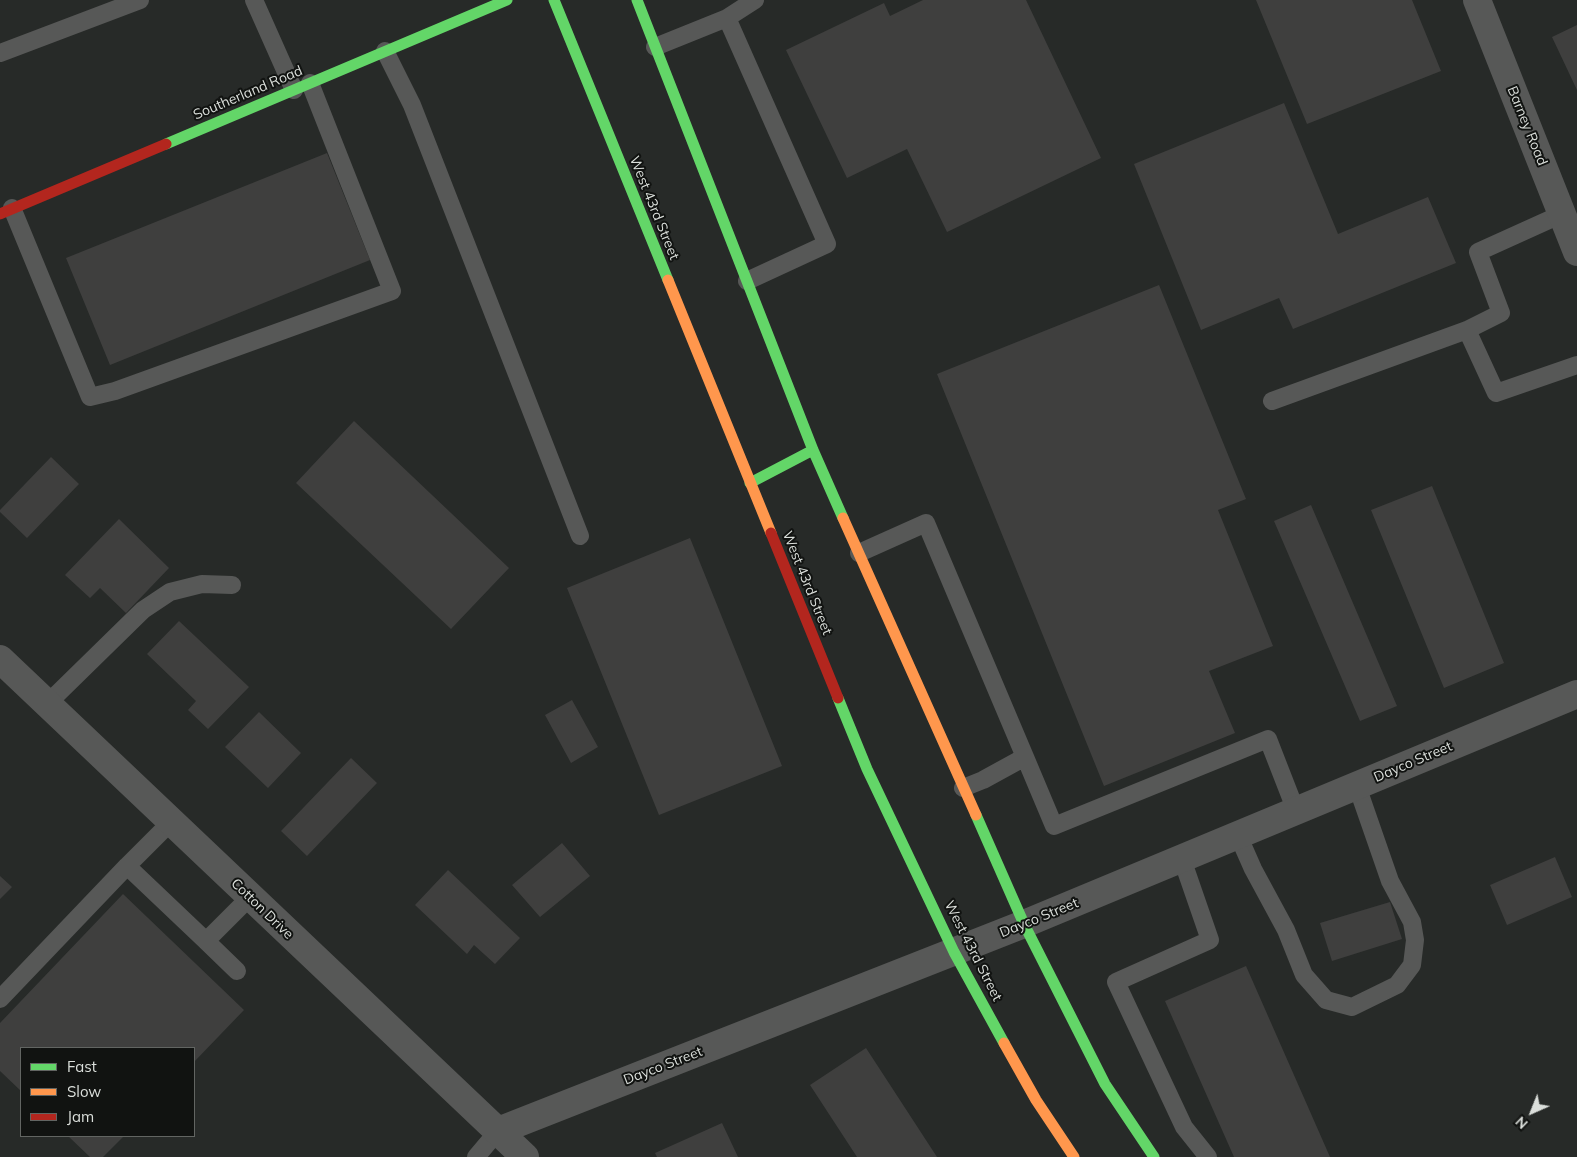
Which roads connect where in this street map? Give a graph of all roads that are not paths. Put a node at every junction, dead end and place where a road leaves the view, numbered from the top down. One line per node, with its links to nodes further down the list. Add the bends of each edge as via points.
1 (140, 0): 11 (lane)
2 (254, 0): 12 (lane)
3 (507, 0): 10 (main road, Southerland Road)
4 (554, 0): 21 (main road, West 43rd Street)
5 (637, 0): 9 (main road)
6 (755, 0): 8 (lane)
7 (1477, 0): 14 (street, Barney Road)
8 (727, 18): 9 (lane); 16 (lane, via 827,244)
9 (655, 47): 16 (main road)
10 (385, 51): 12 (main road, Southerland Road); 22 (lane, via 412,104)
11 (0, 53)
12 (302, 86): 13 (main road, Southerland Road); 13 (lane, via 392,291 115,391 90,397)
13 (6, 211)
14 (1562, 214): 15 (street, Barney Road); 17 (lane, via 1478,252 1501,313)
15 (1577, 252)
16 (747, 281): 20 (main road)
17 (1467, 330): 18 (lane, via 1496,393); 19 (lane)
18 (1577, 365)
19 (1272, 400)
20 (813, 450): 21 (main road); 23 (main road)
21 (750, 484): 39 (main road, West 43rd Street, via 868,769)
22 (580, 536)
23 (859, 553): 28 (lane, via 926,523); 30 (main road)
24 (232, 585): 27 (lane, via 202,584 170,592 143,610)
25 (0, 659): 27 (street, Cotton Drive)
26 (1577, 694): 29 (street, Dayco Street)
27 (47, 704): 32 (street, Cotton Drive)
28 (1025, 757): 30 (lane); 31 (lane, via 1054,826 1268,739)
29 (1357, 786): 31 (street, Dayco Street); 33 (lane, via 1390,881 1412,922 1415,940 1412,965 1397,985 1352,1007 1326,1000 1304,975 1286,930)
30 (964, 788): 37 (main road)
31 (1296, 811): 33 (street, Dayco Street)
32 (170, 822): 35 (lane); 36 (street, Cotton Drive)
33 (1238, 835): 34 (street, Dayco Street)
34 (1182, 858): 37 (street, Dayco Street); 47 (lane, via 1210,940 1116,982 1184,1127)
35 (127, 866): 38 (lane); 41 (lane)
36 (250, 897): 38 (lane); 42 (street, Cotton Drive)
37 (1024, 924): 39 (street, Dayco Street); 46 (main road, via 1105,1084)
38 (206, 941): 40 (lane)
39 (954, 952): 42 (street, Dayco Street); 45 (main road, West 43rd Street, via 1036,1100)
40 (237, 971)
41 (0, 998)
42 (498, 1131): 43 (lane); 44 (street, Cotton Drive)
43 (476, 1157)
44 (525, 1157)
45 (1074, 1157)
46 (1154, 1157)
47 (1208, 1157)

